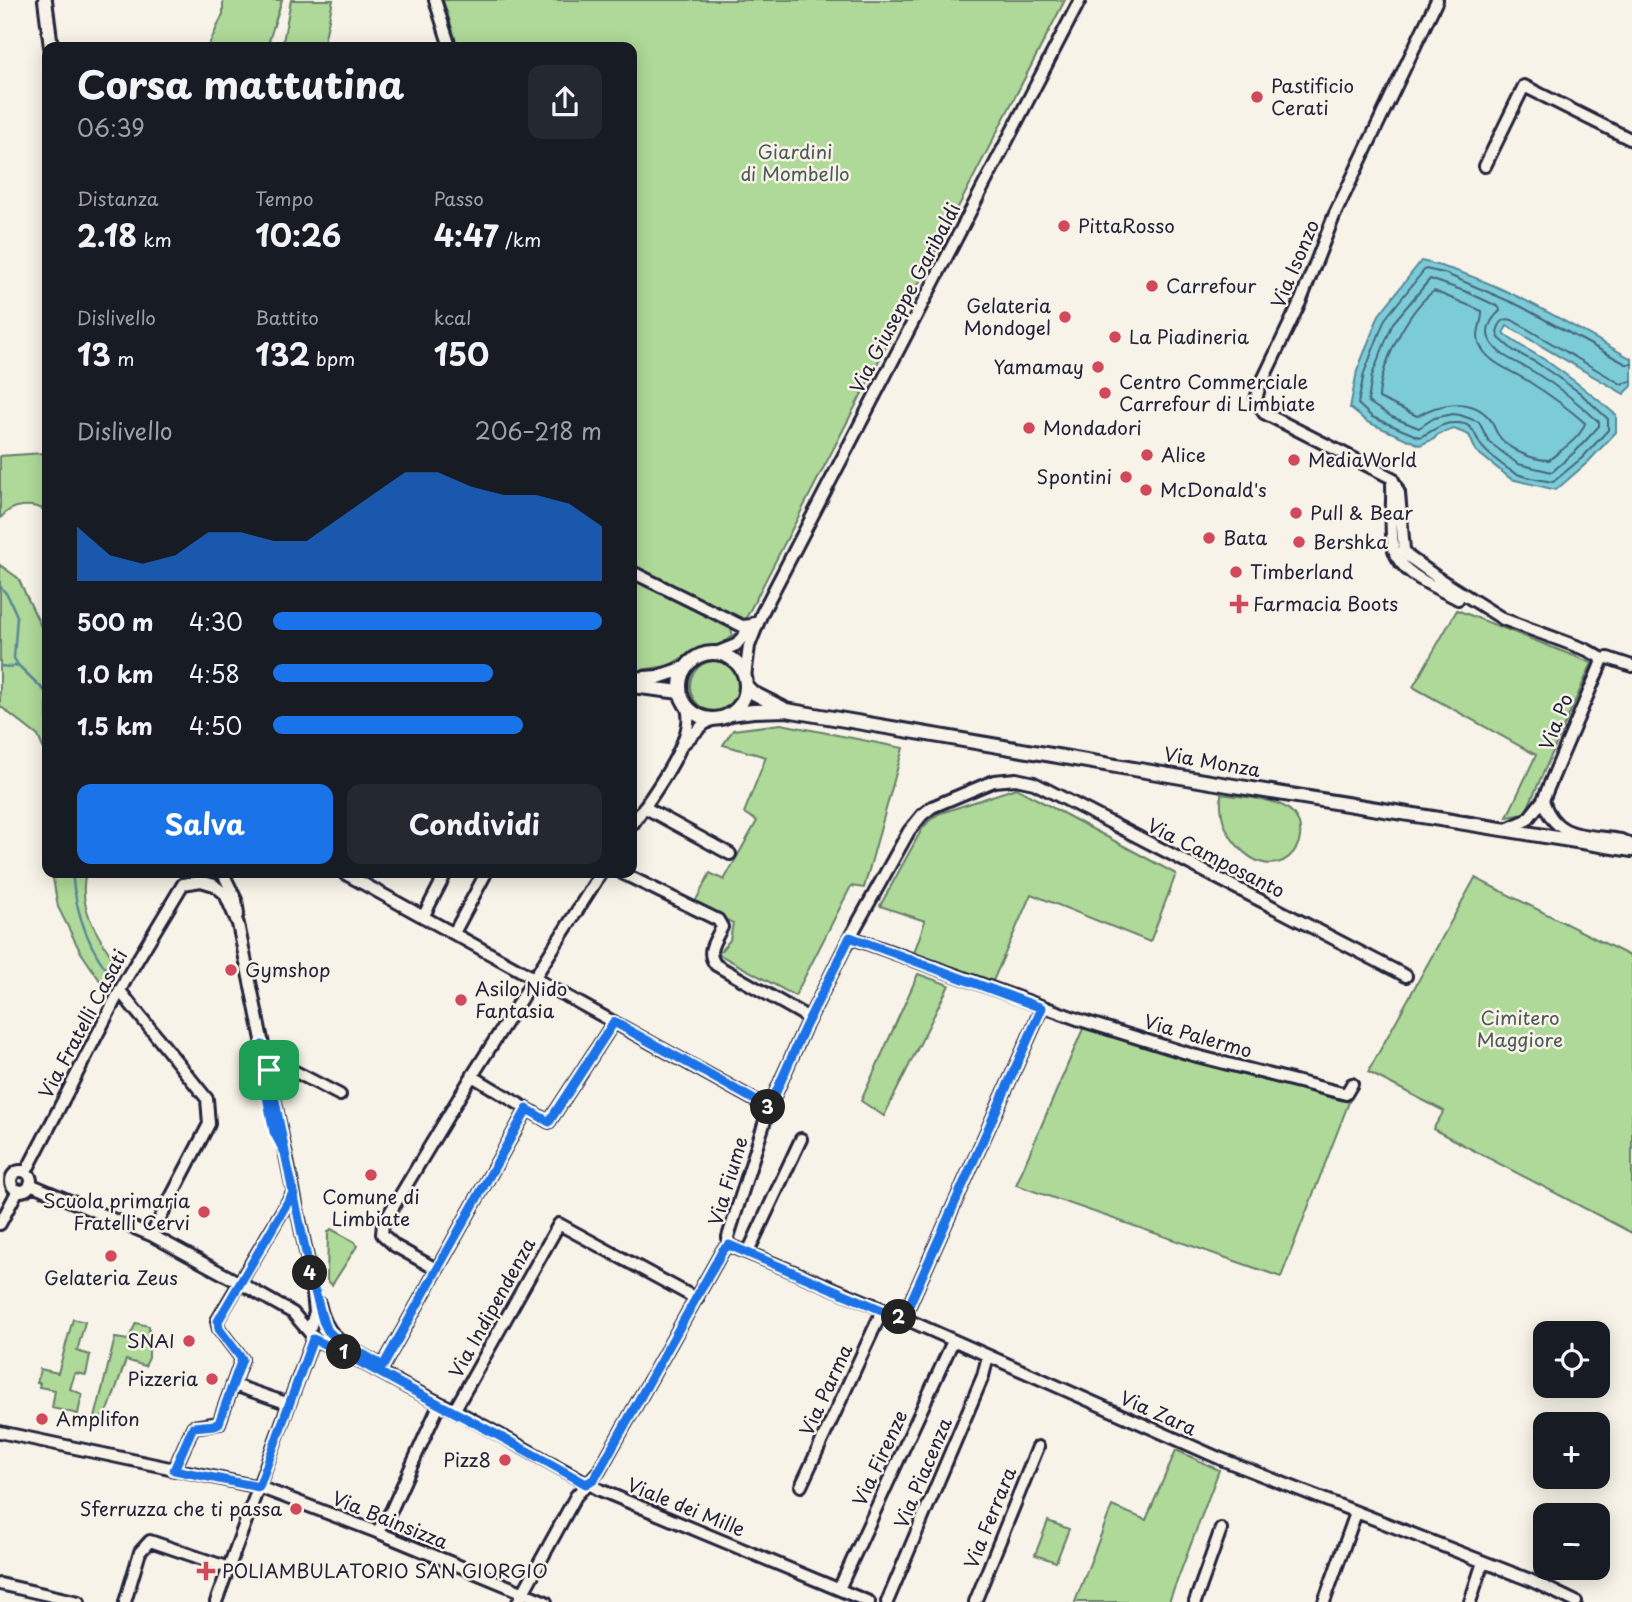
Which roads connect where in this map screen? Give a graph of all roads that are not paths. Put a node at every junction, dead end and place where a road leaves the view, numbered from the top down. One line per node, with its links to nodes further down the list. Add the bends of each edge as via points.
1 (45, 0): 5 (main road)
2 (435, 0): 6 (street)
3 (1080, 0): 10 (street, Via Giuseppe Garibaldi)
4 (1437, 0): 13 (street, Via Isonzo, via 1256,394 1259,407 1392,478 1399,493 1406,554 1503,619)
5 (50, 42)
6 (448, 42)
7 (1632, 140): 8 (street, via 1524,86)
8 (1485, 166)
9 (637, 574): 11 (street, via 742,626)
10 (762, 613): 11 (street, Via Giuseppe Garibaldi); 17 (street, Via Giuseppe Garibaldi, via 750,646)
11 (752, 625): 12 (street, Via Giuseppe Garibaldi, via 736,645)
12 (716, 653): 15 (main road, via 699,656); 17 (main road, via 734,661)
13 (1603, 659): 14 (street, Via Isonzo); 26 (street, Via Po)
14 (1632, 666)
15 (685, 667): 16 (main road); 19 (main road)
16 (637, 679)
17 (745, 681): 21 (main road, Via Monza, via 753,692); 22 (main road, via 741,704)
18 (637, 687): 19 (main road)
19 (680, 692): 20 (main road)
20 (686, 706): 23 (main road, via 698,716); 24 (street, via 689,722)
21 (786, 710): 22 (main road, Via Monza); 29 (main road, Via Monza)
22 (730, 715): 23 (main road)
23 (713, 719): 24 (street)
24 (682, 745): 27 (street)
25 (1009, 779): 45 (street, Via Fiume, via 954,797 922,815); 46 (street, Via Camposanto, via 1034,783)
26 (1543, 800): 29 (street, Via Po, via 1527,820); 30 (street, via 1550,818 1563,830 1621,840)
27 (643, 807): 28 (street); 31 (street)
28 (637, 817)
29 (1506, 829): 30 (main road, Via Monza)
30 (1631, 849)
31 (730, 854)
32 (184, 878): 41 (street, Via Fratelli Casati)
33 (219, 878): 40 (street)
34 (225, 878): 43 (street, via 236,900)
35 (353, 878): 42 (street)
36 (443, 878): 42 (street)
37 (483, 878): 44 (street)
38 (598, 878): 47 (street)
39 (632, 878): 50 (street, via 718,920 722,927 710,952 716,965)
40 (202, 879): 41 (street, via 183,884); 43 (street, via 225,894)
41 (175, 894): 48 (street, Via Fratelli Casati)
42 (423, 917): 44 (street)
43 (238, 924): 52 (street)
44 (454, 933): 47 (street)
45 (850, 937): 49 (street, Via Palermo); 50 (street, Via Fiume)
46 (1406, 976)
47 (534, 978): 51 (street); 54 (street)
48 (120, 990): 62 (street, Via Fratelli Casati); 68 (street, via 207,1099 209,1124)
49 (1042, 1008): 55 (street, Via Palermo, via 1193,1055); 76 (street)
50 (809, 1018): 57 (street, Via Fiume)
51 (614, 1022): 57 (street); 58 (street, via 549,1122)
52 (262, 1045): 53 (street); 60 (street, via 272,1124)
53 (269, 1070): 56 (street, via 286,1067); 60 (street)
54 (472, 1076): 58 (street); 71 (street, via 383,1224 383,1236 395,1247)
55 (1349, 1089)
56 (340, 1095)
57 (769, 1108): 69 (street, Via Fiume)
58 (527, 1109): 71 (street)
59 (801, 1139): 70 (street)
60 (285, 1153): 66 (street)
61 (0, 1172): 63 (street)
62 (26, 1172): 63 (street); 64 (street)
63 (12, 1176): 65 (street)
64 (30, 1184): 65 (street); 73 (street, via 152,1236)
65 (18, 1191): 67 (street)
66 (293, 1193): 72 (street); 73 (street)
67 (0, 1224)
68 (155, 1228)
69 (729, 1245): 70 (street, Via Zara); 74 (street, Via Fiume)
70 (748, 1252): 75 (street, Via Zara)
71 (436, 1269): 81 (street)
72 (311, 1277): 77 (street); 78 (street)
73 (240, 1283): 78 (street, via 293,1313); 82 (street, via 217,1326 242,1359)
74 (697, 1299): 85 (street, Via Indipendenza, via 559,1224); 89 (street, Via Fiume, via 599,1471)
75 (883, 1309): 76 (street, Via Zara); 90 (street, Via Parma)
76 (903, 1319): 79 (street, Via Zara)
77 (326, 1328): 78 (street, via 326,1337); 81 (street, Viale dei Mille)
78 (313, 1335): 83 (street); 84 (street, Viale dei Mille)
79 (953, 1341): 80 (street, Via Zara); 98 (street, Via Firenze)
80 (988, 1356): 92 (street, Via Zara, via 1177,1441); 105 (street, Via Piacenza)
81 (383, 1366): 85 (street, Viale dei Mille)
82 (234, 1385): 83 (street); 88 (street, via 219,1423 193,1427)
83 (289, 1404): 91 (street)
84 (440, 1404): 85 (street, Viale dei Mille); 94 (street)
85 (456, 1411): 89 (street, Viale dei Mille)
86 (0, 1432): 88 (street, Via Bainsizza)
87 (1038, 1447): 106 (street, Via Ferrara)
88 (174, 1470): 91 (street, Via Bainsizza)
89 (586, 1484): 98 (street, Viale dei Mille); 99 (street, Via Fiume)
90 (801, 1486)
91 (259, 1487): 94 (street, Via Bainsizza); 96 (street)
92 (1356, 1513): 95 (street, Via Zara); 108 (street)
93 (1221, 1530): 107 (street)
94 (377, 1532): 99 (street, Via Bainsizza)
95 (1483, 1562): 109 (street); 110 (street, Via Zara)
96 (229, 1568): 101 (street, via 150,1541 140,1552); 102 (street)
97 (0, 1584): 100 (street)
98 (839, 1590): 104 (street, Viale dei Mille)
99 (520, 1598): 103 (street, Via Bainsizza)
100 (79, 1602)
101 (125, 1602)
102 (216, 1602)
103 (546, 1602)
104 (869, 1602)
105 (887, 1602)
106 (975, 1602)
107 (1195, 1602)
108 (1324, 1602)
109 (1470, 1602)
110 (1576, 1602)

